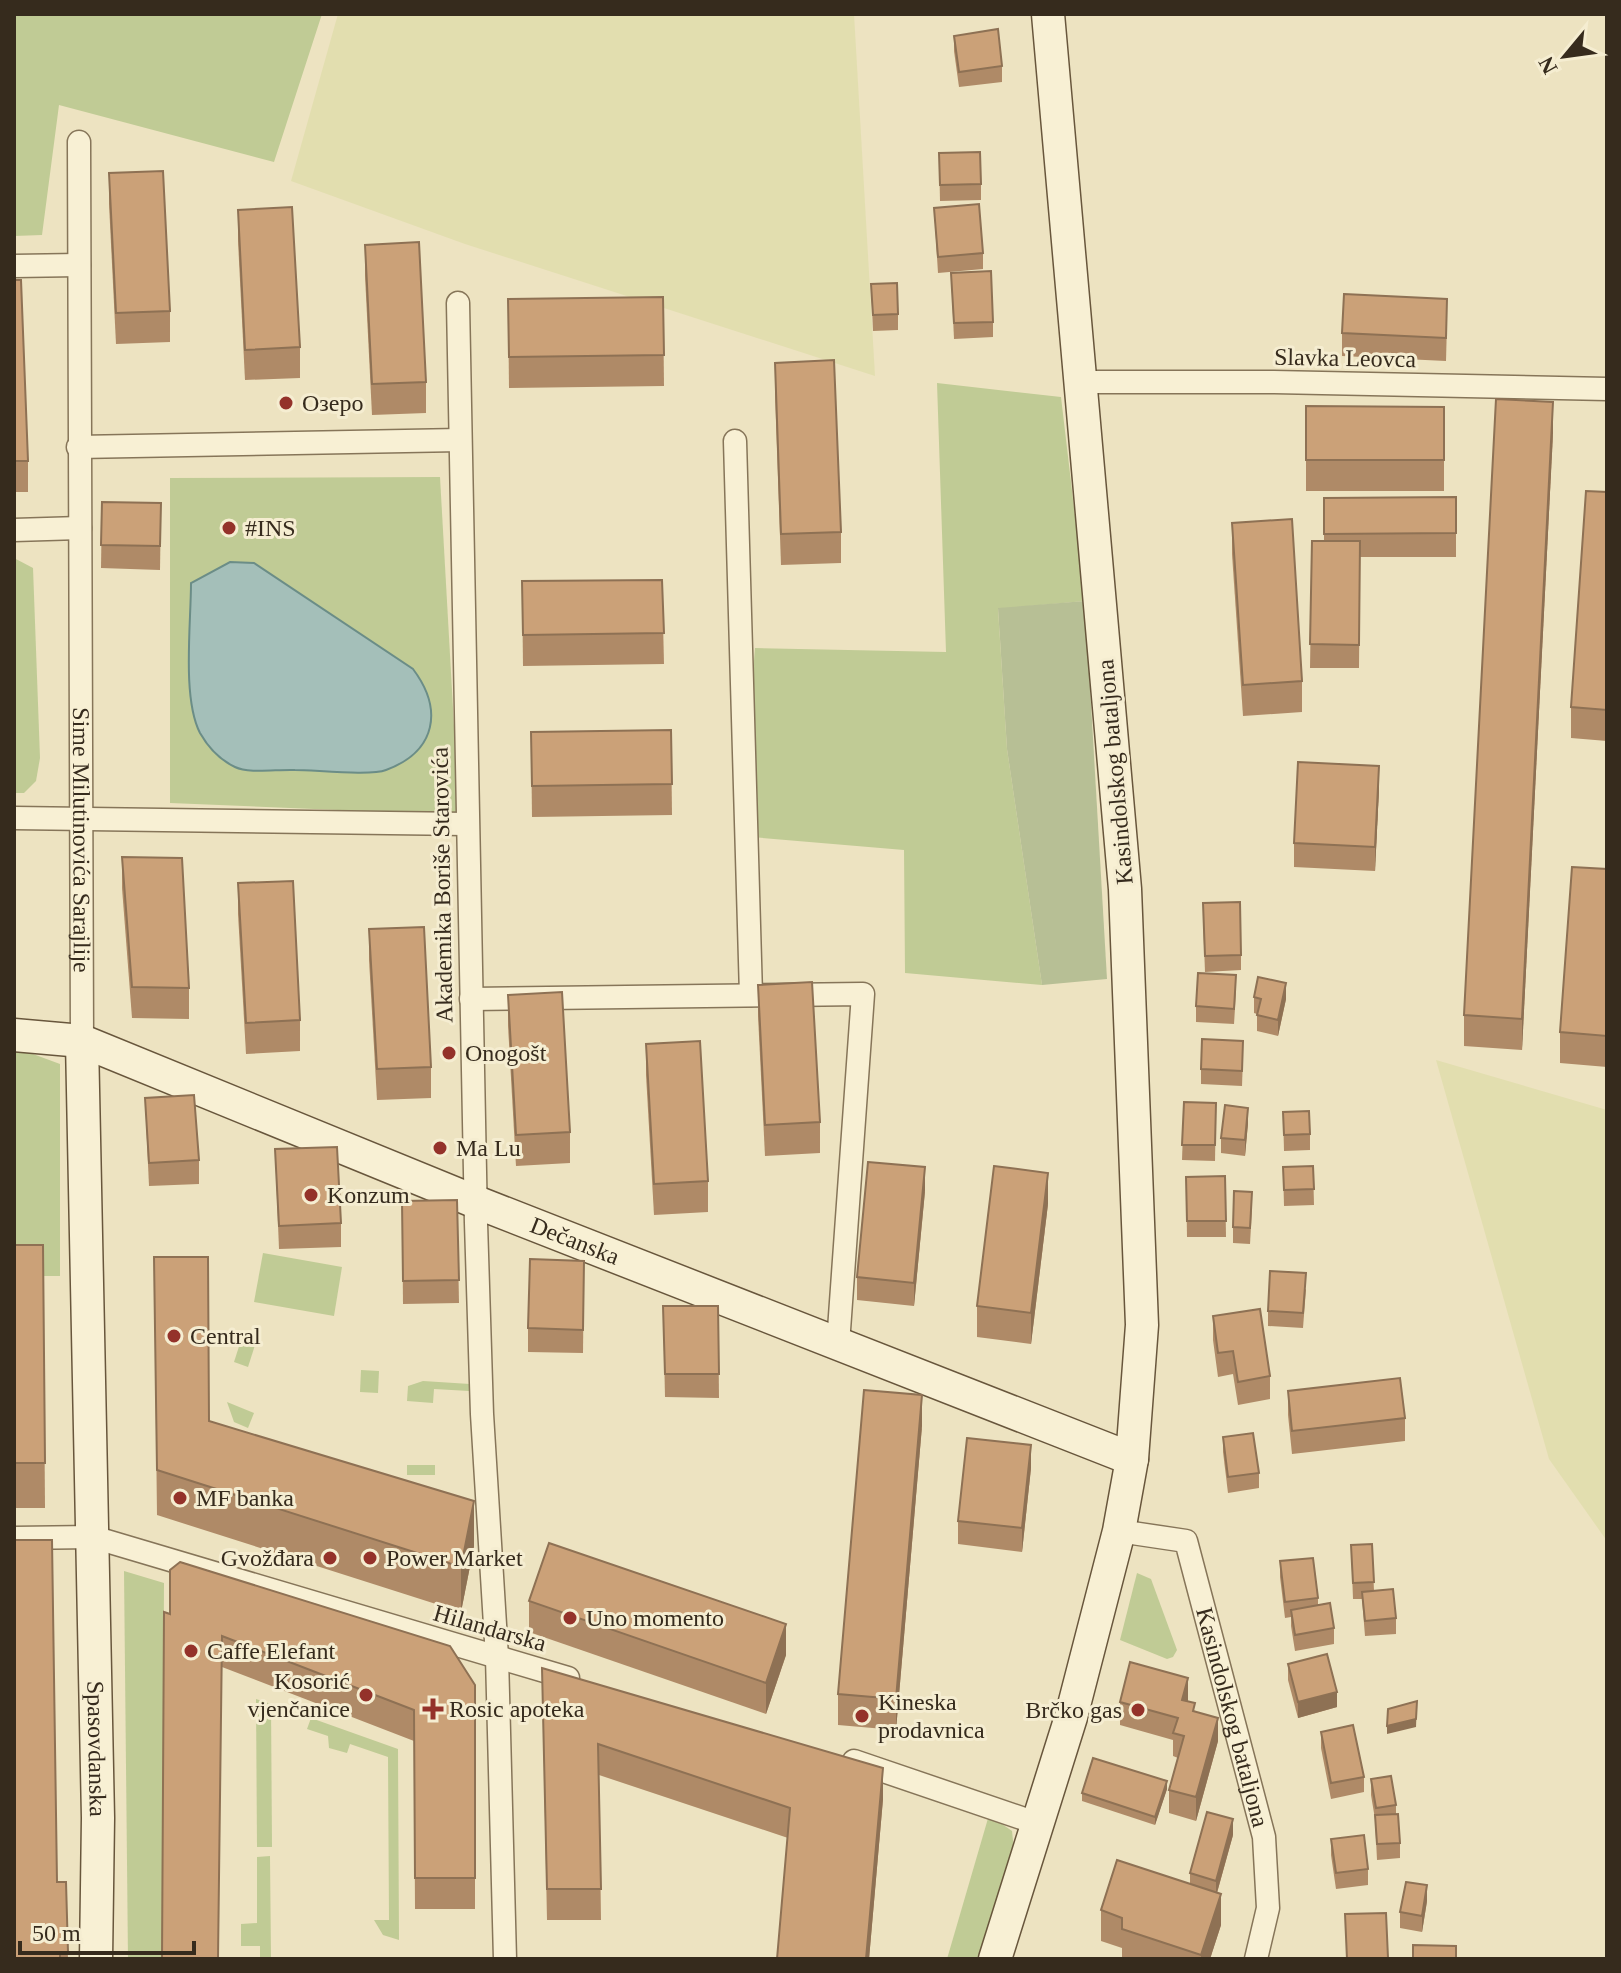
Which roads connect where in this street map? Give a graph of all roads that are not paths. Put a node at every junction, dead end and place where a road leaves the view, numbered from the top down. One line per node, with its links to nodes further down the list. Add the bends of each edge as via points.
1 (1048, 14): 6 (street, Kasindolskog bataljona)
2 (79, 142): 3 (street, Sime Milutinovića Sarajlije)
3 (79, 265): 4 (street); 10 (street, Sime Milutinovića Sarajlije)
4 (14, 266)
5 (458, 303): 8 (street, Akademika Boriše Starovića)
6 (1082, 382): 7 (street, Slavka Leovca); 22 (street, Kasindolskog bataljona, via 1125,889 1133,1060 1142,1325)
7 (1607, 389)
8 (460, 440): 10 (street); 15 (street, Akademika Boriše Starovića)
9 (735, 441): 16 (street)
10 (78, 447): 11 (street, Sime Milutinovića Sarajlije)
11 (80, 528): 12 (street); 14 (street, Sime Milutinovića Sarajlije)
12 (14, 530)
13 (14, 818): 14 (street)
14 (83, 819): 15 (street); 19 (street, Sime Milutinovića Sarajlije)
15 (466, 824): 17 (street, Akademika Boriše Starovića)
16 (751, 995): 17 (street); 21 (street, via 863,994)
17 (471, 999): 20 (street, Akademika Boriše Starovića)
18 (14, 1035): 19 (street, Dečanska)
19 (82, 1041): 20 (street, Dečanska); 24 (street, Sime Milutinovića Sarajlije)
20 (476, 1202): 21 (street, Dečanska); 26 (street, Akademika Boriše Starovića)
21 (838, 1344): 22 (street, Dečanska)
22 (1132, 1459): 23 (street, Kasindolskog bataljona)
23 (1119, 1531): 29 (street, Kasindolskog bataljona); 33 (street, Kasindolskog bataljona, via 1186,1541 1264,1837 1268,1908)
24 (93, 1537): 25 (street, Hilandarska); 26 (street, Hilandarska); 30 (street, Spasovdanska)
25 (14, 1538)
26 (497, 1657): 27 (street, Hilandarska); 31 (street)
27 (586, 1683)
28 (835, 1756): 29 (street)
29 (1039, 1824): 32 (street, Kasindolskog bataljona)
30 (96, 1959)
31 (505, 1959)
32 (995, 1959)
33 (1256, 1959)

